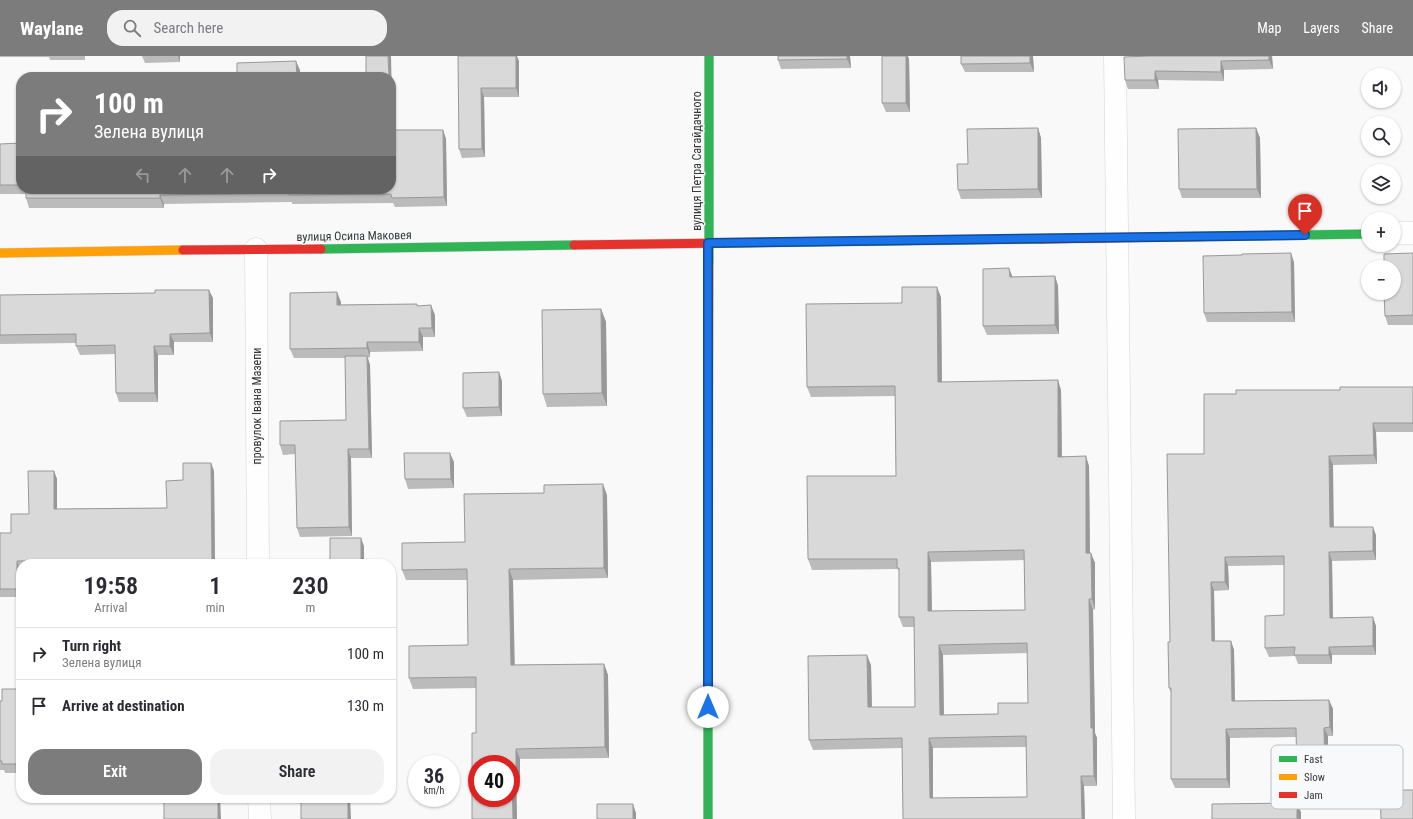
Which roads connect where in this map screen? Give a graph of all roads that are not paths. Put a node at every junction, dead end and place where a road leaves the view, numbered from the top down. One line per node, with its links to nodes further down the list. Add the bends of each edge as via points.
1 (709, 56): 7 (street, вулиця Петра Сагайдачного)
2 (1116, 56): 6 (street)
3 (1413, 233): 5 (street)
4 (1361, 234): 6 (street, вулиця Осипа Маковея)
5 (1401, 234)
6 (1117, 238): 7 (street, вулиця Осипа Маковея); 14 (street)
7 (708, 243): 8 (street, вулиця Осипа Маковея); 13 (street, вулиця Петра Сагайдачного)
8 (256, 249): 9 (street, вулиця Осипа Маковея); 10 (street, провулок Івана Мазепи)
9 (0, 253)
10 (258, 559)
11 (260, 803): 12 (street)
12 (260, 819)
13 (708, 819)
14 (1124, 819)

